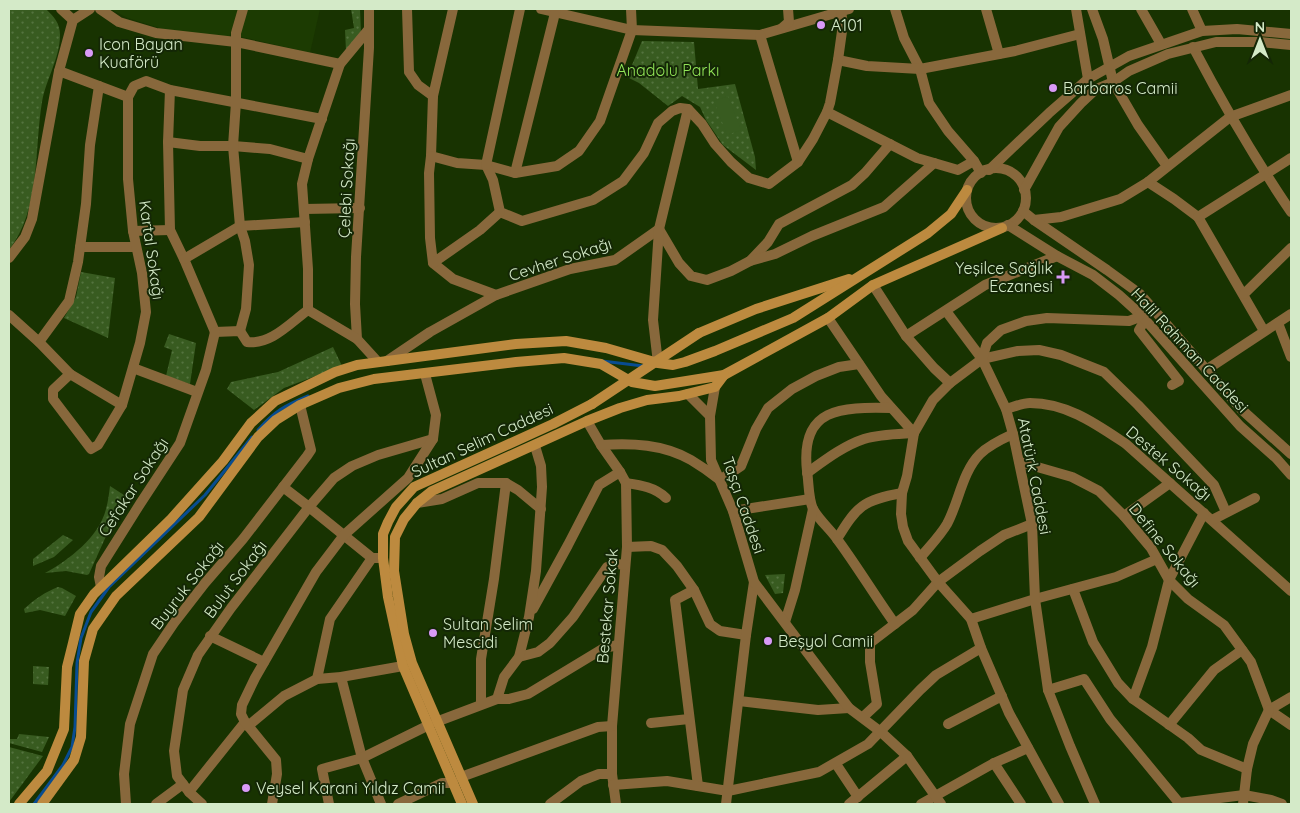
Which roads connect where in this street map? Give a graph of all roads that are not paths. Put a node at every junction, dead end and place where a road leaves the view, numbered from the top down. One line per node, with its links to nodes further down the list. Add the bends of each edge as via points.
1 (61, 9): 20 (street)
2 (90, 9): 20 (street)
3 (100, 9): 28 (street, via 119,22 156,33)
4 (243, 9): 28 (street)
5 (368, 9): 22 (street, Çelebi Sokağı)
6 (408, 9): 43 (street, via 409,72 418,85)
7 (453, 9): 43 (street)
8 (520, 9): 59 (street)
9 (541, 9): 19 (street)
10 (632, 9): 23 (street)
11 (788, 9): 21 (street, via 789,22)
12 (895, 9): 36 (street, via 904,38)
13 (986, 9): 32 (street)
14 (1076, 9): 25 (street)
15 (1092, 9): 35 (street)
16 (1141, 9): 29 (street)
17 (1192, 9): 24 (street)
18 (845, 10): 21 (street); 33 (street)
19 (555, 11): 23 (street); 62 (street)
20 (73, 20): 37 (street)
21 (782, 28): 27 (street)
22 (369, 29): 34 (street); 67 (street, Çelebi Sokağı)
23 (632, 30): 27 (street); 62 (street, via 600,121 579,151 556,166)
24 (1202, 31): 26 (street, via 1237,29); 29 (street)
25 (1080, 34): 32 (street); 38 (street)
26 (1291, 34)
27 (760, 35): 57 (street)
28 (236, 42): 34 (street); 45 (street)
29 (1161, 44): 35 (street)
30 (1291, 45): 31 (street, via 1216,42)
31 (1193, 47): 39 (street, via 1129,71); 48 (street)
32 (999, 54): 36 (street)
33 (838, 60): 36 (street, via 867,66); 47 (street)
34 (340, 64): 49 (street)
35 (1109, 67): 38 (street); 39 (street)
36 (920, 69): 56 (street, via 929,103)
37 (59, 71): 40 (street); 84 (street, via 32,219 25,238)
38 (1088, 79): 61 (street)
39 (1113, 82): 60 (street); 66 (street, via 1096,89 1059,127)
40 (99, 86): 44 (street); 80 (street)
41 (170, 90): 44 (street, via 146,81 134,86); 45 (street); 50 (street)
42 (1291, 95): 48 (street)
43 (433, 96): 53 (street)
44 (128, 98): 79 (street, Kartal Sokağı, via 128,179)
45 (236, 102): 49 (street); 52 (street)
46 (688, 109): 57 (street, via 715,144 749,178 769,184); 70 (street, via 672,111 658,123 644,153 623,181 593,200 522,221); 77 (street)
47 (827, 112): 51 (street); 57 (street)
48 (1230, 117): 60 (street); 63 (street)
49 (322, 119): 55 (street)
50 (168, 142): 52 (street); 78 (street)
51 (890, 144): 58 (street, via 916,158); 86 (street, via 852,185 779,224)
52 (233, 146): 55 (street, via 270,149); 75 (street)
53 (431, 156): 59 (street, via 457,163); 87 (street)
54 (1291, 158): 63 (street)
55 (308, 159): 68 (street, via 302,184)
56 (974, 161): 58 (street, via 958,170); 61 (street)
57 (798, 162)
58 (934, 163): 86 (street, via 884,207 775,254)
59 (486, 165): 62 (street); 70 (street)
60 (1167, 166): 64 (street)
61 (985, 171): 65 (street, via 975,177); 66 (street, via 996,169 1012,174 1020,180)
62 (515, 173)
63 (1265, 174): 71 (street); 72 (street)
64 (1148, 182): 72 (street); 73 (street, via 1120,199 1061,217)
65 (967, 190): 76 (street, via 966,205 974,220 995,228); 88 (main road, via 952,214)
66 (1024, 190): 69 (street)
67 (360, 208): 68 (street); 103 (street, Çelebi Sokağı, via 356,266)
68 (304, 209): 74 (street)
69 (1023, 211): 73 (street, Halil Rahman Caddesi); 76 (street)
70 (500, 212): 87 (street)
71 (1291, 212)
72 (1198, 217): 90 (street)
73 (1034, 220): 114 (street, Halil Rahman Caddesi, via 1140,294)
74 (306, 222): 75 (street); 92 (street)
75 (240, 226): 85 (street); 99 (street, via 249,265 246,309)
76 (1005, 226): 83 (street, Halil Rahman Caddesi); 89 (main road)
77 (659, 229): 86 (street, via 679,263 691,276 707,280); 91 (street, Cevher Sokağı, via 615,260 570,268); 111 (street, via 653,320)
78 (170, 230): 79 (street); 85 (street)
79 (133, 231): 81 (street, Kartal Sokağı)
80 (80, 246): 81 (street); 104 (street, via 69,301)
81 (135, 247): 113 (street, Kartal Sokağı, via 142,273 146,312)
82 (1291, 248): 90 (street)
83 (1057, 256): 93 (street, via 985,286); 96 (street, Halil Rahman Caddesi, via 1093,274)
84 (9, 258)
85 (184, 258): 101 (street)
86 (750, 261)
87 (433, 263): 91 (street, via 453,279)
88 (867, 273): 111 (main road, via 784,322 685,362 673,365); 161 (main road, Sultan Selim Caddesi, bridge, via 756,309 699,333 592,404 414,487 396,507 388,522 383,534)
89 (873, 285): 97 (main road); 102 (street)
90 (1244, 294): 100 (street)
91 (496, 296): 109 (street, Cevher Sokağı)
92 (308, 310): 99 (street, via 257,343 247,342); 103 (street)
93 (946, 311): 102 (street); 108 (street, Atatürk Caddesi)
94 (1291, 314): 98 (street)
95 (9, 315): 104 (street)
96 (1142, 317): 108 (street, via 1129,321 1047,318 1026,321 1001,330 987,343); 119 (street, via 1139,330 1179,380); 138 (street, Halil Rahman Caddesi, via 1240,426)
97 (828, 318): 112 (street); 117 (main road)
98 (1278, 323): 100 (street); 107 (street)
99 (240, 331): 101 (street)
100 (1264, 331): 114 (street)
101 (214, 332): 121 (street, Cefakar Sokağı, via 206,370)
102 (906, 336): 118 (street)
103 (357, 338): 109 (street)
104 (39, 342): 115 (street)
105 (516, 344): 106 (main road); 110 (main road); 111 (main road, via 566,341)
106 (413, 357): 109 (main road); 116 (main road)
107 (1291, 357)
108 (982, 359): 118 (street); 126 (street, Atatürk Caddesi); 153 (street, via 1039,350 1104,372 1214,485)
109 (382, 361): 168 (main road, via 335,372 275,401 251,423 171,519)
110 (516, 362): 116 (main road); 117 (main road, via 564,358 600,364 632,382 655,386)
111 (658, 363)
112 (859, 364): 125 (street); 139 (street, via 838,367 816,376 768,408 741,466)
113 (133, 368): 121 (street); 123 (street, Kartal Sokağı)
114 (1206, 370): 134 (street, Halil Rahman Caddesi, via 1241,409)
115 (70, 374): 123 (street); 123 (street, Kartal Sokağı, via 53,390 53,399 91,449 98,445)
116 (425, 374): 124 (main road, via 374,379 339,388); 131 (street, via 436,414)
117 (724, 375): 120 (main road)
118 (950, 383): 129 (street, via 932,400)
119 (1172, 385)
120 (716, 387): 122 (main road, Sultan Selim Caddesi); 127 (street, Taşçı Caddesi)
121 (197, 392): 168 (street, Cefakar Sokağı, via 180,443 102,566)
122 (688, 394): 127 (street); 128 (main road, Sultan Selim Caddesi, via 647,400)
123 (122, 405)
124 (300, 405): 143 (street, Buyruk Sokağı, via 311,450); 223 (main road, via 276,420 258,437 199,517 116,596 93,629 84,660 81,737 74,760)
125 (891, 408): 129 (street); 137 (street, via 844,409 827,414 814,427 806,442)
126 (1006, 408): 130 (street, Atatürk Caddesi); 142 (street, Destek Sokağı, via 1028,403 1053,405 1072,411 1126,444)
127 (710, 416): 139 (street, Taşçı Caddesi, via 711,460)
128 (587, 421): 132 (street, Bestekar Sokak); 133 (main road, Sultan Selim Caddesi)
129 (914, 433): 137 (street, via 864,439 838,451); 144 (street)
130 (1013, 434): 135 (street, Atatürk Caddesi); 162 (street, via 980,454 971,466 946,526)
131 (433, 439): 149 (street, Bulut Sokağı, via 352,466 334,478); 157 (street, via 408,478)
132 (601, 445): 136 (street, Bestekar Sokak); 139 (street, via 634,443 668,450 692,460)
133 (535, 446): 148 (main road, Sultan Selim Caddesi, via 432,491); 150 (street, via 542,477)
134 (1291, 454)
135 (1020, 462): 154 (street, Define Sokağı, via 1072,477 1099,491); 156 (street, Atatürk Caddesi)
136 (620, 472): 141 (street, Bestekar Sokak); 173 (street, via 598,485)
137 (807, 473): 147 (street)
138 (1291, 475)
139 (720, 480): 152 (street, Taşçı Caddesi)
140 (506, 483): 148 (street, via 478,483 442,499); 150 (street); 193 (street, via 481,659)
141 (626, 483): 145 (street, via 659,492); 159 (street, Bestekar Sokak)
142 (1170, 483): 154 (street); 155 (street, Destek Sokağı)
143 (283, 487): 149 (street); 224 (street, Buyruk Sokağı, via 244,539 205,583 153,654 130,724 124,774)
144 (902, 493): 158 (street, via 868,502 853,513); 162 (street, via 903,527)
145 (666, 498)
146 (1255, 498): 153 (street)
147 (810, 499): 151 (street); 152 (street)
148 (417, 503): 184 (main road, Sultan Selim Caddesi, via 395,537 394,555)
149 (309, 507): 157 (street); 178 (street, Bulut Sokağı)
150 (541, 509): 173 (street)
151 (813, 509): 158 (street); 175 (street)
152 (733, 511): 166 (street, Taşçı Caddesi)
153 (1226, 512): 155 (street)
154 (1124, 516): 163 (street, Define Sokağı, via 1151,548)
155 (1208, 516): 165 (street); 171 (street, Destek Sokağı)
156 (1032, 524): 167 (street, via 1004,535); 172 (street, Atatürk Caddesi)
157 (344, 535): 160 (street); 183 (street, via 316,572)
158 (837, 539): 176 (street)
159 (627, 547): 164 (street, Bestekar Sokak); 170 (street, via 651,546 662,550)
160 (372, 558): 161 (street); 186 (street, via 330,619)
161 (383, 558): 184 (main road, Sultan Selim Caddesi, via 388,597)
162 (920, 558): 167 (street)
163 (1156, 560): 165 (street, Define Sokağı); 169 (street, via 1116,577)
164 (625, 565): 179 (street, Bestekar Sokak); 182 (street, via 607,567 573,617 550,643 538,652)
165 (1169, 580): 181 (street, Define Sokağı, via 1188,599 1224,625); 191 (street, via 1152,648)
166 (754, 582): 175 (street, Taşçı Caddesi); 177 (street)
167 (938, 582): 174 (street); 176 (street, via 913,610)
168 (101, 587): 222 (main road, via 80,614 68,667 64,729 46,771)
169 (1073, 589): 172 (street); 191 (street, via 1093,642 1118,683)
170 (694, 590): 177 (street, via 710,624 720,631); 197 (street, via 675,600)
171 (1291, 591)
172 (1035, 599): 174 (street); 187 (street, Atatürk Caddesi)
173 (529, 617): 182 (street)
174 (971, 619): 180 (street)
175 (785, 622): 194 (street, Taşçı Caddesi)
176 (895, 624): 196 (street, via 870,643 878,704)
177 (746, 635): 192 (street)
178 (210, 636): 183 (street); 216 (street, Bulut Sokağı, via 183,690 174,751 177,776)
179 (618, 645): 190 (street, via 604,648 528,694); 204 (street, Bestekar Sokak)
180 (981, 648): 188 (street); 205 (street, via 936,676)
181 (1242, 650): 195 (street, Define Sokağı, via 1251,662); 202 (street, via 1214,670)
182 (519, 657): 190 (street, via 504,677)
183 (264, 662): 199 (street, via 242,705 241,714)
184 (408, 665): 185 (street); 200 (main road, Sultan Selim Caddesi)
185 (341, 677): 186 (street); 208 (street)
186 (317, 679): 199 (street, via 284,696)
187 (1048, 690): 221 (street, via 1084,679 1110,718); 240 (street, Atatürk Caddesi)
188 (1002, 696): 201 (street); 206 (street)
189 (1291, 697): 195 (street)
190 (496, 699): 193 (street)
191 (1133, 699): 202 (street)
192 (739, 701): 194 (street, via 818,710); 217 (street)
193 (481, 704): 200 (street)
194 (849, 708): 196 (street, Taşçı Caddesi)
195 (1269, 710): 203 (street); 211 (street, via 1253,744)
196 (863, 717): 205 (street, Taşçı Caddesi)
197 (689, 719): 198 (street); 215 (street)
198 (651, 723)
199 (247, 724): 216 (street); 227 (street, via 276,760 278,774)
200 (432, 724): 208 (street); 213 (main road, Sultan Selim Caddesi)
201 (948, 724)
202 (1169, 725): 211 (street, via 1201,750)
203 (1291, 725)
204 (612, 726): 212 (street, Bestekar Sokak); 213 (street, via 598,727)
205 (881, 732): 207 (street, Taşçı Caddesi); 210 (street)
206 (1028, 748): 209 (street); 239 (street)
207 (906, 756): 218 (street); 220 (street, Taşçı Caddesi)
208 (362, 758): 228 (street, via 322,769); 229 (street)
209 (994, 763): 220 (street); 238 (street)
210 (836, 764): 217 (street, via 819,772); 218 (street)
211 (1247, 769): 219 (street)
212 (612, 774): 214 (street, Bestekar Sokak); 233 (street, via 599,774 581,781)
213 (457, 780): 230 (street, via 442,783); 231 (main road, Sultan Selim Caddesi); 232 (main road, Sultan Selim Caddesi)
214 (613, 785): 215 (street, via 667,781); 234 (street, Bestekar Sokak)
215 (698, 786): 217 (street)
216 (186, 788): 225 (street); 226 (street, Bulut Sokağı)
217 (728, 792): 235 (street)
218 (858, 797): 236 (street)
219 (1243, 799): 221 (street); 241 (street, via 1271,800)
220 (937, 800): 237 (street)
221 (1180, 803)
222 (19, 804)
223 (42, 804)
224 (126, 804)
225 (156, 804)
226 (202, 804)
227 (272, 804)
228 (329, 804)
229 (381, 804)
230 (398, 804)
231 (462, 804)
232 (473, 804)
233 (550, 804)
234 (616, 804)
235 (726, 804)
236 (849, 804)
237 (920, 804)
238 (1021, 804)
239 (1059, 804)
240 (1095, 804)
241 (1282, 804)

